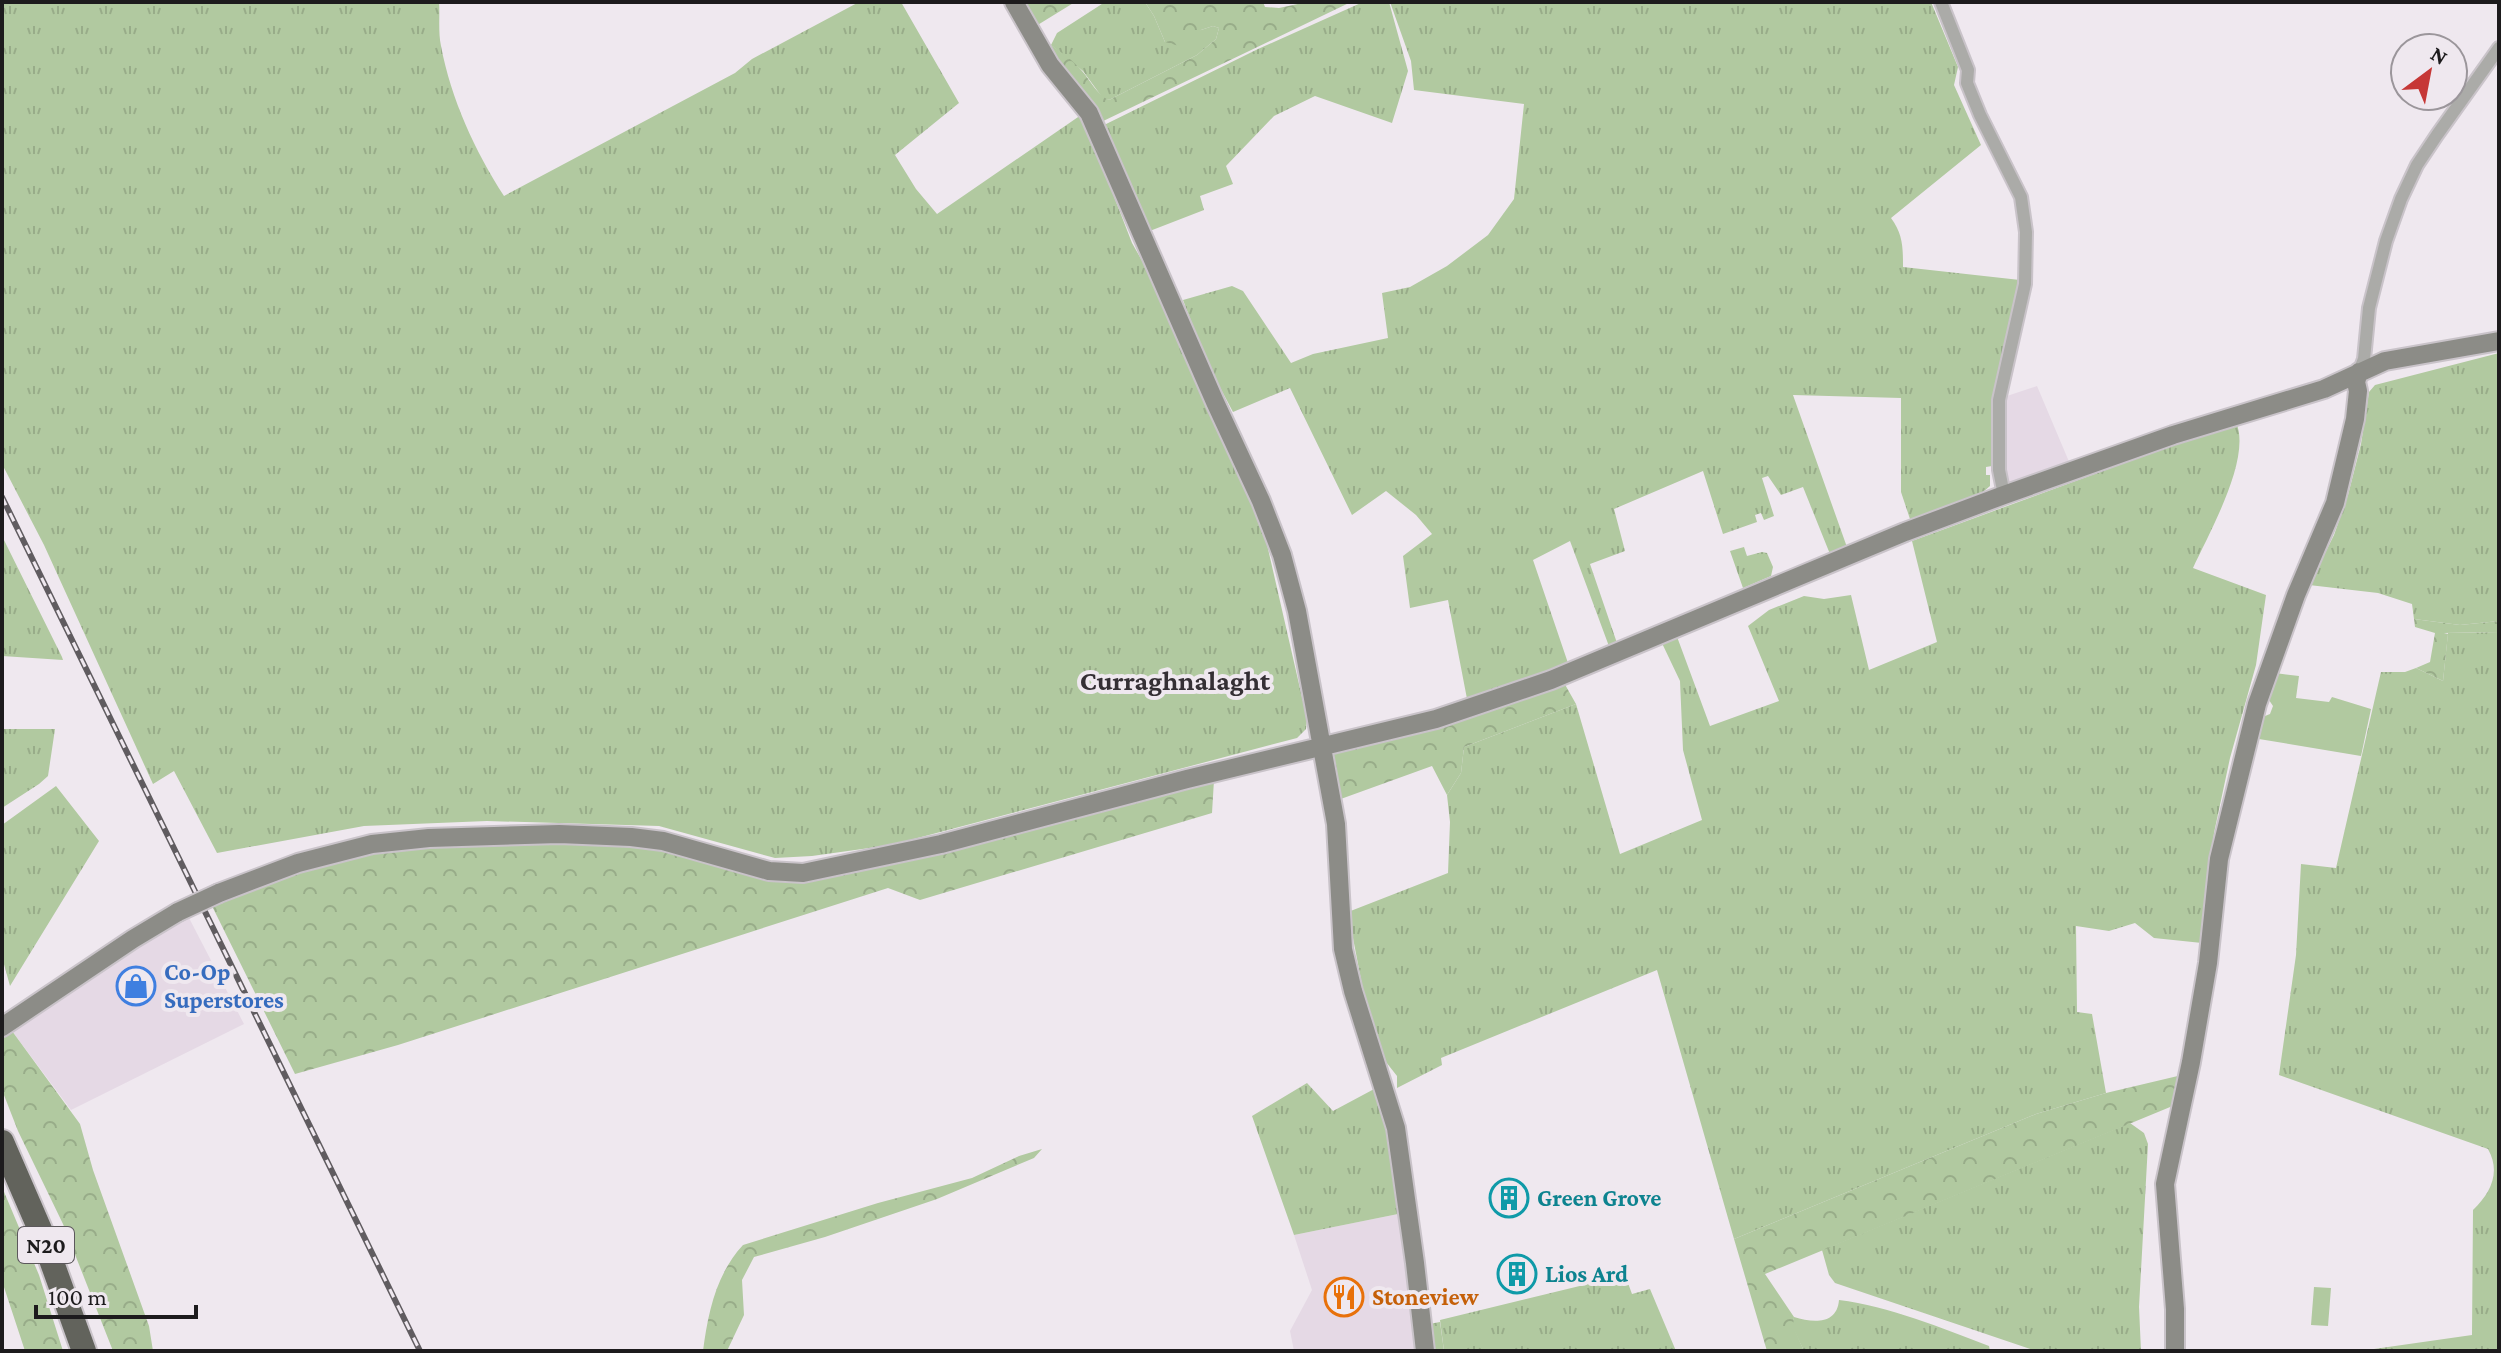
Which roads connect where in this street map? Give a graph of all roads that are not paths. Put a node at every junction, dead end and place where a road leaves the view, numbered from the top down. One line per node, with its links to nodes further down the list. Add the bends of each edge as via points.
1 (1014, 2): 7 (street, via 1050,65 1089,113 1261,501 1297,611)
2 (1941, 2): 6 (street, via 1980,115 2021,197 2026,232 2025,284 1999,400)
3 (2499, 48): 5 (street, via 2430,145 2401,199 2369,308)
4 (2499, 341): 5 (street, via 2385,361)
5 (2359, 372): 6 (street, via 2324,389); 12 (street, via 2355,419 2335,503 2257,704 2219,859 2203,990 2165,1184)
6 (2004, 495): 7 (street, via 1551,680 1436,719)
7 (1321, 747): 8 (street, bridge, via 941,844 803,873 769,871 631,837 559,834 372,844 298,863 178,912); 11 (street, via 1336,824 1343,949 1396,1128)
8 (2, 1027)
9 (2, 1142): 10 (highway, N20)
10 (84, 1351)
11 (1425, 1351)
12 (2175, 1351)

